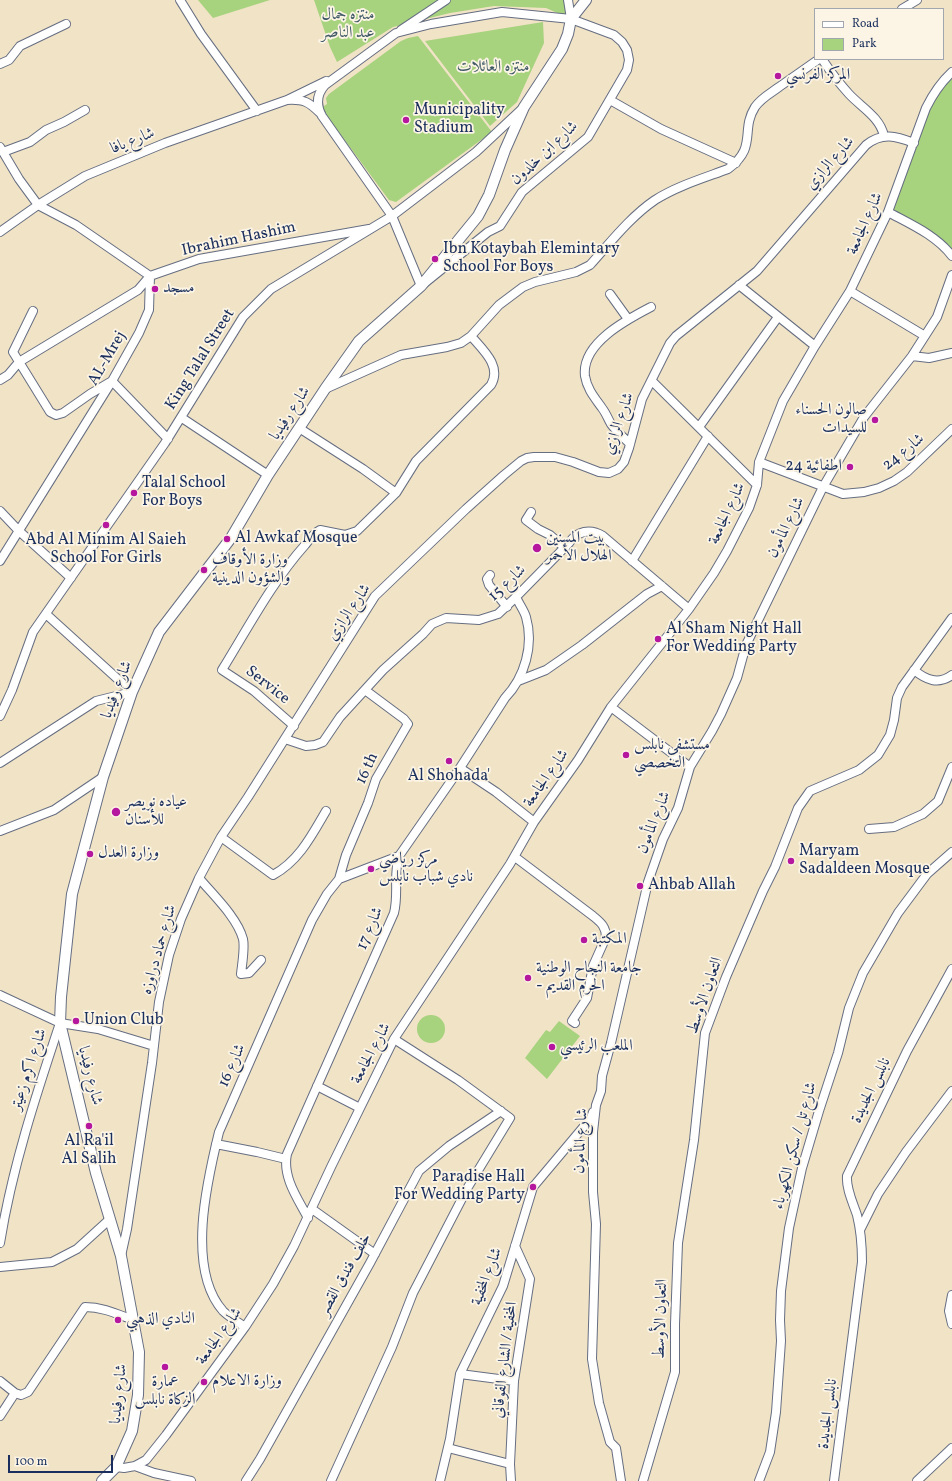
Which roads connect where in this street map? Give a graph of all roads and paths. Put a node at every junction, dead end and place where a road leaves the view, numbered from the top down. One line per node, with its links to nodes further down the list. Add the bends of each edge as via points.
1 (180, 0): 19 (street, via 201,34)
2 (446, 0): 9 (street)
3 (568, 0): 7 (street)
4 (586, 0): 7 (main road)
5 (917, 0): 6 (street)
6 (904, 8)
7 (571, 19): 9 (street, via 502,12 431,24); 16 (street, شارع ابن خلدون, via 614,35 625,46 629,60 628,70); 17 (main road, شارع رفيديا, via 562,49)
8 (66, 24): 12 (street, via 20,46 10,60)
9 (396, 33): 14 (street)
10 (819, 60): 24 (street, via 764,97 756,106 749,122 747,146)
11 (821, 60): 21 (street, via 882,128)
12 (0, 64)
13 (952, 72): 22 (street, شارع الجامعة, via 933,94)
14 (341, 74): 15 (street, شارع يافا); 20 (street, via 320,90)
15 (287, 100): 19 (street, شارع يافا); 20 (street, via 305,101)
16 (610, 100): 24 (street, via 661,129); 34 (street, شارع ابن خلدون, via 588,137 522,192 500,226 488,232)
17 (524, 107): 27 (street, King Talal Street, via 476,152); 34 (main road, شارع رفيديا, via 478,216)
18 (85, 110): 23 (street, via 46,130 30,142)
19 (257, 111): 25 (street, شارع يافا, via 165,143 85,176)
20 (320, 113): 27 (street)
21 (884, 136): 22 (street, via 895,136); 33 (street, شارع الرازي, via 866,145 757,271)
22 (914, 142): 26 (street, شارع الجامعة)
23 (2, 150): 25 (street)
24 (736, 163): 41 (street, via 656,200 640,212 590,265 576,272 523,287 499,305)
25 (38, 205): 29 (street, شارع يافا); 32 (street, via 76,225)
26 (888, 212): 30 (street, via 919,228 947,249); 35 (street, شارع الجامعة)
27 (392, 216): 28 (street, King Talal Street); 34 (street)
28 (374, 228): 32 (street, Ibrahim Hashim, via 199,259); 51 (street, King Talal Street, via 271,289 243,317)
29 (0, 232)
30 (952, 256)
31 (952, 275): 42 (street, شارع المأمون, via 937,317)
32 (150, 276): 46 (street, Ibrahim Hashim, via 138,290); 48 (street, AL-Mrej, via 149,310)
33 (739, 285): 39 (street); 49 (street, شارع الرازي, via 673,339)
34 (421, 286): 50 (main road, شارع رفيديا, via 359,341)
35 (850, 291): 42 (street); 43 (street, شارع الجامعة)
36 (610, 294): 40 (street)
37 (652, 307): 40 (street)
38 (33, 311): 46 (street, via 13,352)
39 (778, 317): 43 (street); 52 (street)
40 (628, 319): 57 (street, via 606,335 589,355 585,376 590,390 612,425)
41 (471, 336): 50 (street, via 454,345 402,355); 62 (street, via 493,365 493,381 416,461)
42 (925, 336): 45 (street, شارع المأمون)
43 (814, 346): 58 (street, شارع الجامعة, via 783,401)
44 (952, 353): 45 (street, via 929,358)
45 (912, 356): 61 (street, شارع المأمون, via 864,417)
46 (19, 362): 47 (street, Ibrahim Hashim); 48 (street, via 50,412 56,414 63,413)
47 (0, 380)
48 (112, 381): 56 (street); 65 (street, AL-Mrej)
49 (652, 381): 52 (street); 57 (street, شارع الرازي, via 642,399)
50 (325, 389): 53 (main road, شارع رفيديا)
51 (182, 418): 56 (street, King Talal Street); 59 (street)
52 (699, 427): 55 (street)
53 (299, 428): 59 (main road, شارع رفيديا); 62 (street)
54 (952, 429): 61 (street, شارع 24, via 907,472 879,488 843,494)
55 (708, 436): 60 (street); 68 (street)
56 (168, 439): 70 (street, King Talal Street)
57 (630, 444): 84 (street, شارع الرازي, via 624,462 618,469 609,473 555,457 527,458 516,465 375,596)
58 (759, 462): 60 (street, شارع الجامعة); 61 (street, شارع 24)
59 (268, 475): 81 (main road, شارع رفيديا, via 231,538 158,632)
60 (757, 484): 74 (street, شارع الجامعة, via 727,551)
61 (822, 487): 87 (street, شارع المأمون, via 746,645 737,678 721,714)
62 (396, 493): 84 (street, Service, via 353,533 345,535 320,530 314,534 295,556 265,600 222,670 254,691)
63 (0, 511): 65 (street)
64 (531, 512): 66 (street, via 526,520)
65 (18, 531): 67 (street, AL-Mrej); 70 (street)
66 (565, 548): 68 (street, شارع 15, via 579,534 591,531 603,536); 72 (street, شارع 15)
67 (0, 560)
68 (632, 561): 71 (street, شارع 15)
69 (490, 574): 73 (street, via 487,580 489,585)
70 (71, 578): 75 (street, King Talal Street)
71 (662, 586): 74 (street, شارع 15); 79 (street, via 647,594 582,646 546,670)
72 (516, 597): 73 (street, شارع 15); 79 (street, شارع 17, via 526,617 529,638 528,657)
73 (507, 606): 80 (street, شارع 15, via 492,617 479,620 451,618 436,621)
74 (690, 609): 82 (street, شارع الجامعة)
75 (46, 614): 81 (street); 83 (street, King Talal Street, via 33,632)
76 (952, 618): 77 (street, التعاون الأوسط)
77 (914, 670): 78 (street, via 923,678 932,681); 146 (street, التعاون الأوسط, via 899,692 890,735 878,755 860,770 810,791 798,808 705,1032 694,1140 678,1243 675,1372)
78 (952, 675)
79 (518, 681): 89 (street, شارع 17)
80 (365, 690): 85 (street, شارع 15, via 319,744 306,746); 100 (street, 16 th, via 408,724 376,779)
81 (132, 692): 86 (street, via 96,701); 90 (main road, شارع رفيديا)
82 (611, 707): 87 (street); 92 (street, شارع الجامعة, via 578,760)
83 (0, 716)
84 (294, 726): 85 (street, شارع حماد دراوزه)
85 (285, 739): 95 (street, شارع حماد دراوزه)
86 (0, 763)
87 (690, 766): 110 (street, شارع المأمون, via 678,808 663,839 648,882)
88 (952, 766): 93 (street, via 938,801 923,814 894,827)
89 (460, 768): 92 (street); 97 (street, شارع 17)
90 (103, 777): 94 (street, via 54,810); 104 (main road, شارع رفيديا, via 72,894)
91 (326, 810): 95 (street, via 310,841 284,869 273,875)
92 (534, 822): 98 (street, شارع الجامعة)
93 (869, 829)
94 (0, 831)
95 (221, 837): 99 (street, شارع حماد دراوزه)
96 (952, 852): 147 (street, شارع تل / سكن الكهرباء, via 927,874 898,913 862,973 848,1008 838,1053 802,1168 788,1228 781,1291 781,1341 776,1412 770,1452)
97 (399, 856): 100 (street); 108 (street, شارع 17, via 396,866 397,899 394,913)
98 (515, 857): 105 (street, via 593,916 606,930 605,940 591,973 587,998 572,1021); 106 (street, شارع الجامعة)
99 (199, 878): 101 (street, via 238,926 243,940 241,974 249,972); 107 (street, شارع حماد دراوزه, via 169,954 159,1002)
100 (339, 879): 113 (street, شارع 16, via 312,920)
101 (261, 960)
102 (952, 969): 119 (street, نابلس الجديدة, via 907,1051 848,1172 847,1185)
103 (0, 995): 104 (street)
104 (60, 1023): 107 (street, via 98,1029); 116 (street, شارع اكرم زعيتر, via 36,1095); 118 (main road, شارع رفيديا, via 96,1173)
105 (575, 1023)
106 (394, 1040): 111 (street, شارع الجامعة); 112 (street, via 458,1080)
107 (154, 1046): 123 (street, شارع حماد دراوزه)
108 (317, 1086): 111 (street); 114 (street, شارع 17)
109 (952, 1091): 119 (street, via 882,1188)
110 (598, 1099): 121 (street, شارع المخفية, via 591,1118 533,1188); 145 (street, شارع المأمون, via 593,1136 596,1224 592,1354 597,1394 610,1442 616,1448)
111 (360, 1108): 115 (street, شارع الجامعة)
112 (501, 1111): 122 (street, خلف فندق القصر, via 449,1146 419,1171); 142 (street, via 510,1118 468,1187 413,1293 387,1359)
113 (216, 1144): 114 (street); 128 (street, شارع 16, via 204,1201 204,1265 212,1294 223,1311)
114 (286, 1159): 117 (street, via 292,1188)
115 (312, 1209): 117 (street, شارع الجامعة); 122 (street)
116 (2, 1214): 120 (street, شارع اكرم زعيتر)
117 (308, 1218): 128 (street, شارع الجامعة, via 273,1284)
118 (110, 1219): 123 (main road, شارع رفيديا); 124 (street, via 77,1249 52,1262)
119 (860, 1230): 148 (street, نابلس الجديدة, via 862,1262)
120 (0, 1243)
121 (515, 1246): 129 (street, شارع المخفية, via 503,1286); 131 (street, المخفية / الشارع الفوقاني, via 530,1279)
122 (374, 1254): 141 (street, خلف فندق القصر)
123 (121, 1256): 126 (main road, شارع رفيديا)
124 (0, 1267)
125 (952, 1295): 127 (street, via 949,1308)
126 (133, 1320): 132 (street, via 105,1309 85,1307 28,1392 21,1395); 138 (main road, شارع رفيديا, via 139,1352 138,1395 132,1431)
127 (952, 1324)
128 (245, 1327): 137 (street, شارع الجامعة, via 166,1435 146,1460)
129 (460, 1374): 131 (street); 134 (street, شارع المخفية)
130 (0, 1381): 132 (street)
131 (514, 1381): 136 (street, المخفية / الشارع الفوقاني)
132 (15, 1393): 133 (street)
133 (0, 1416)
134 (448, 1448): 136 (street); 143 (street, شارع المخفية)
135 (952, 1448): 149 (street)
136 (510, 1464): 144 (street, المخفية / الشارع الفوقاني)
137 (135, 1466): 138 (street); 140 (street)
138 (116, 1467): 139 (main road, شارع رفيديا)
139 (102, 1481)
140 (191, 1481)
141 (246, 1481)
142 (331, 1481)
143 (440, 1481)
144 (511, 1481)
145 (621, 1481)
146 (643, 1481)
147 (759, 1481)
148 (834, 1481)
149 (916, 1481)

